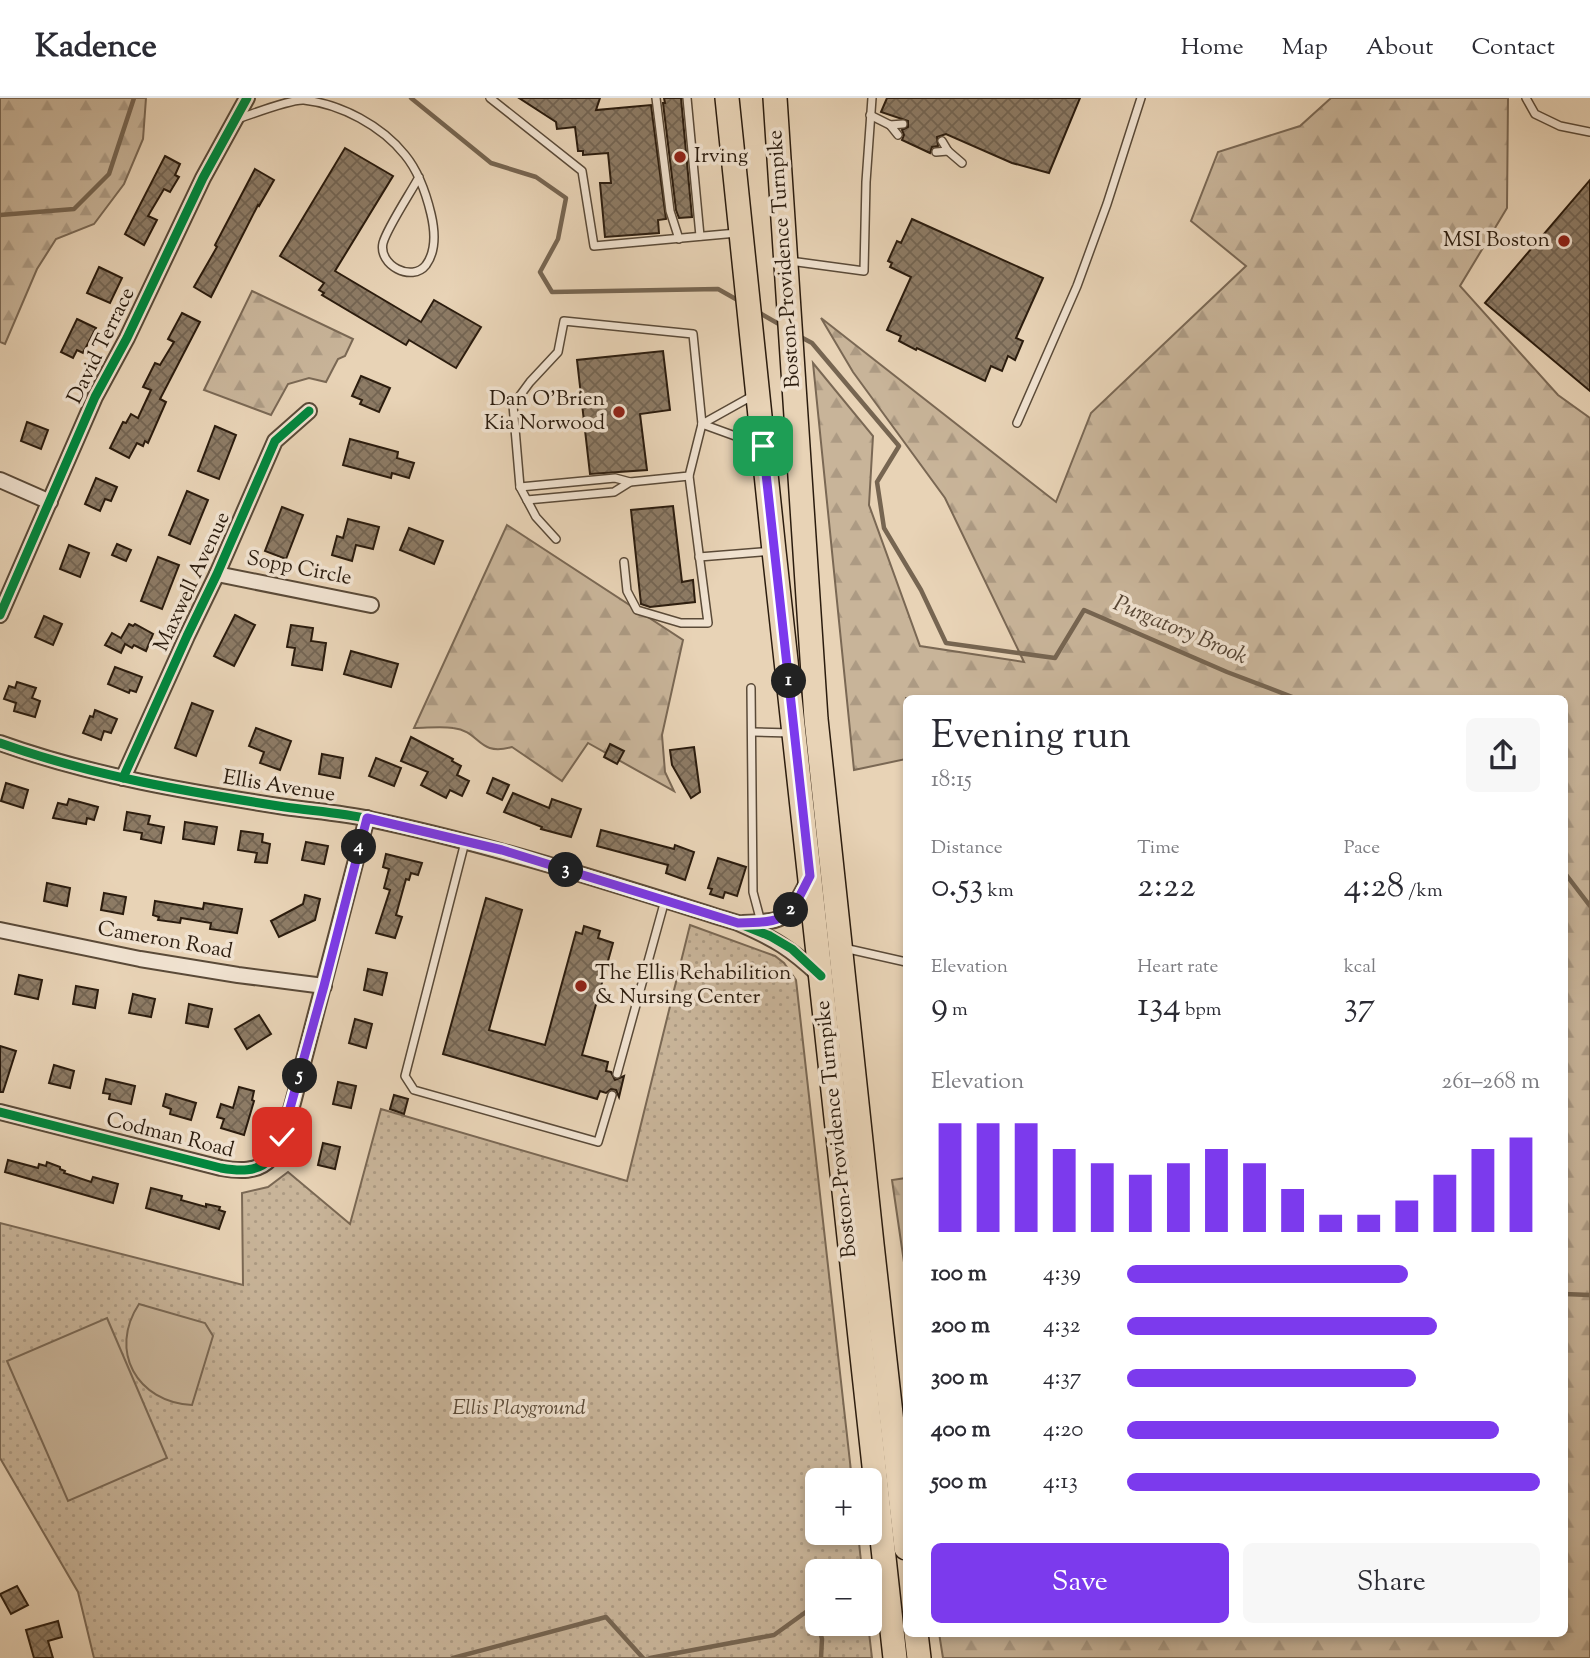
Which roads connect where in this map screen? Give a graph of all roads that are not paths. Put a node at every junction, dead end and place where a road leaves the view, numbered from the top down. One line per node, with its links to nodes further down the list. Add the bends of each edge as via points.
1 (247, 98): 11 (street, David Terrace)
2 (490, 98): 23 (lane, via 582,171 594,246)
3 (656, 98): 23 (lane, via 670,211)
4 (687, 98): 22 (lane)
5 (727, 98): 21 (main road, Boston-Providence Turnpike)
6 (775, 98): 24 (main road, Boston-Providence Turnpike)
7 (872, 98): 10 (lane)
8 (1141, 98): 27 (lane, via 1077,286)
9 (1526, 98): 14 (lane, via 1535,114 1560,127)
10 (870, 115): 13 (lane); 24 (lane, via 864,271)
11 (237, 119): 20 (lane, via 300,100 329,104 383,134); 35 (street, David Terrace, via 95,397)
12 (903, 124): 13 (lane)
13 (890, 125): 15 (lane)
14 (1590, 132)
15 (898, 135)
16 (942, 141): 17 (lane)
17 (948, 151): 18 (lane); 19 (lane)
18 (936, 152)
19 (962, 163)
20 (419, 177): 20 (lane, via 383,250 395,267 409,274 416,274 428,262 435,236)
21 (741, 233): 22 (lane); 25 (main road, Boston-Providence Turnpike)
22 (700, 236): 23 (lane)
23 (679, 239)
24 (786, 261): 55 (main road, Boston-Providence Turnpike, via 813,681)
25 (758, 393): 28 (lane); 29 (main road, Boston-Providence Turnpike)
26 (309, 411): 40 (street, Maxwell Avenue, via 275,441)
27 (1017, 423)
28 (702, 424): 29 (lane); 30 (lane); 33 (lane, via 693,334 564,321 558,352 513,405)
29 (763, 446): 37 (main road, Boston-Providence Turnpike)
30 (689, 476): 32 (lane); 38 (lane)
31 (0, 480): 35 (street)
32 (629, 482): 33 (lane, via 615,478); 34 (lane, via 614,492)
33 (520, 487): 34 (lane)
34 (527, 500): 36 (lane)
35 (50, 502): 42 (street, David Terrace)
36 (556, 539)
37 (774, 551): 38 (lane); 45 (main road, Boston-Providence Turnpike)
38 (699, 556): 39 (lane, via 708,623 681,623 637,610 627,591)
39 (624, 562)
40 (217, 574): 41 (street, Sopp Circle); 47 (street, Maxwell Avenue)
41 (372, 605)
42 (0, 615)
43 (751, 688): 44 (lane)
44 (753, 732): 45 (lane); 52 (lane, via 753,892)
45 (795, 733): 50 (main road, Boston-Providence Turnpike)
46 (0, 743): 47 (street, Ellis Avenue)
47 (123, 778): 48 (street, Ellis Avenue)
48 (367, 818): 49 (street, Ellis Avenue); 58 (street, Codman Road)
49 (465, 842): 51 (street, Ellis Avenue); 60 (lane, via 405,1076 414,1090 598,1142)
50 (810, 876): 52 (street, Ellis Avenue, via 787,916); 57 (main road, Boston-Providence Turnpike)
51 (665, 901): 53 (street, Ellis Avenue); 59 (lane)
52 (761, 922): 53 (street, Ellis Avenue)
53 (738, 923): 57 (street, Ellis Avenue, via 792,949)
54 (0, 930): 58 (street, Cameron Road, via 139,959)
55 (840, 947): 56 (lane); 62 (main road, Boston-Providence Turnpike)
56 (903, 961)
57 (821, 976): 64 (main road, Boston-Providence Turnpike)
58 (324, 986): 61 (street, Codman Road, via 282,1137 271,1158 256,1168 221,1168)
59 (617, 1074)
60 (612, 1095)
61 (0, 1112)
62 (903, 1519)
63 (916, 1637): 65 (main road)
64 (895, 1658)
65 (919, 1658)

